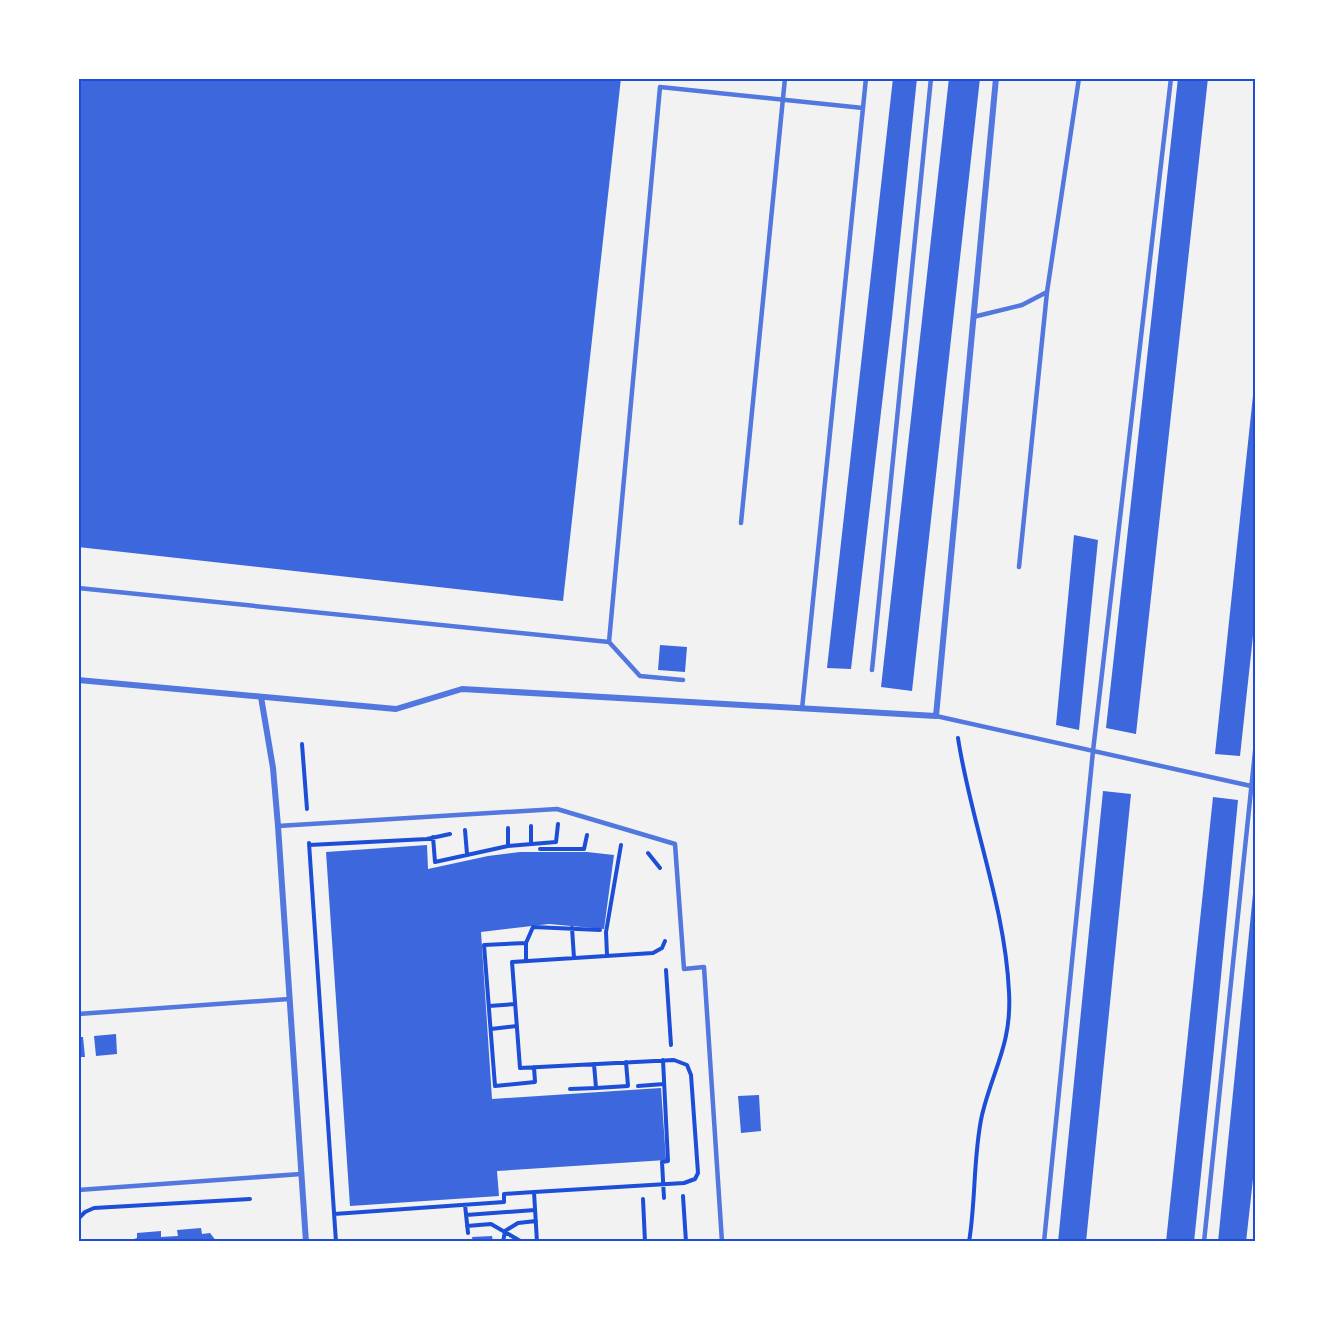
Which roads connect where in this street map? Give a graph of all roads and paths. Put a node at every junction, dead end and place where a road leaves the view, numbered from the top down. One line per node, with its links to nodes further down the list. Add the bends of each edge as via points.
1 (785, 78): 7 (lane)
2 (866, 78): 8 (lane)
3 (931, 78): 15 (lane)
4 (996, 78): 10 (street)
5 (1079, 78): 9 (lane)
6 (1171, 78): 24 (lane)
7 (783, 99): 8 (lane); 11 (lane); 14 (lane, via 660,87)
8 (863, 108): 19 (lane)
9 (1047, 292): 10 (lane, via 1022,305); 12 (lane)
10 (973, 317): 20 (street)
11 (741, 523)
12 (1019, 567)
13 (78, 588): 14 (lane)
14 (609, 642): 17 (lane, via 640,676)
15 (872, 670)
16 (78, 680): 18 (street)
17 (683, 680)
18 (261, 697): 19 (street, via 396,709 462,689); 29 (street)
19 (802, 710): 20 (street)
20 (936, 716): 21 (lane)
21 (955, 720): 24 (lane); 99 (path, via 985,865 1003,925 1010,993 1008,1036 979,1137)
22 (1256, 742): 25 (lane)
23 (302, 744): 26 (path)
24 (1093, 751): 25 (lane); 100 (lane)
25 (1251, 786): 101 (lane)
26 (308, 824): 29 (lane); 43 (path); 98 (lane, via 557,809 675,844 684,969 704,968)
27 (549, 825): 28 (path)
28 (558, 825): 34 (path); 42 (path, via 556,842)
29 (278, 826): 59 (street)
30 (531, 826): 31 (path); 33 (path); 42 (path)
31 (540, 826)
32 (498, 828): 33 (path)
33 (508, 828): 45 (path)
34 (568, 828)
35 (465, 830): 36 (path); 39 (path); 49 (path)
36 (476, 830)
37 (578, 831): 38 (path)
38 (588, 834): 40 (path); 47 (path, via 584,849)
39 (433, 837): 43 (path); 49 (path, via 435,862)
40 (599, 837)
41 (610, 841): 44 (path)
42 (531, 844): 45 (path)
43 (309, 845): 84 (path)
44 (621, 845): 46 (path); 55 (path, via 606,932)
45 (508, 846): 49 (path)
46 (630, 848)
47 (540, 849)
48 (640, 851): 50 (path, via 658,863)
49 (467, 854)
50 (662, 875)
51 (572, 928): 52 (path); 54 (path, via 533,927); 56 (path)
52 (600, 930)
53 (664, 931): 55 (path, via 662,948 653,953)
54 (526, 943): 57 (path); 61 (path, via 484,945)
55 (608, 955): 56 (path)
56 (574, 958): 57 (path)
57 (526, 961): 60 (path, via 512,962)
58 (666, 970): 65 (path)
59 (289, 999): 62 (lane); 74 (street)
60 (515, 1004): 61 (path); 63 (path)
61 (489, 1006): 64 (path)
62 (78, 1014)
63 (517, 1026): 64 (path); 69 (path, via 520,1068)
64 (491, 1029): 69 (path, via 495,1086 535,1082)
65 (671, 1045)
66 (663, 1060): 67 (path); 70 (path); 75 (path, via 687,1065 692,1075 698,1173 695,1179)
67 (626, 1062): 68 (path); 72 (path, via 628,1086)
68 (594, 1064): 69 (path); 72 (path)
69 (534, 1067)
70 (664, 1084): 71 (path); 75 (path, via 668,1161 662,1162)
71 (638, 1086)
72 (596, 1088): 73 (path)
73 (570, 1089)
74 (301, 1174): 76 (lane); 91 (street)
75 (663, 1184): 77 (path); 80 (path)
76 (78, 1190)
77 (534, 1192): 82 (path, via 504,1194 504,1202); 83 (path)
78 (683, 1196): 97 (path)
79 (249, 1198): 86 (path, via 94,1208)
80 (664, 1198)
81 (643, 1199): 96 (path)
82 (465, 1205): 84 (path); 85 (path)
83 (535, 1210): 85 (path); 87 (path)
84 (334, 1214): 92 (path)
85 (466, 1215): 88 (path)
86 (78, 1219)
87 (536, 1221): 89 (path, via 518,1223); 95 (path)
88 (467, 1226): 89 (path, via 491,1224); 90 (path)
89 (505, 1231): 93 (path); 94 (path)
90 (468, 1233)
91 (306, 1242)
92 (336, 1242)
93 (502, 1242)
94 (522, 1242)
95 (537, 1242)
96 (645, 1242)
97 (687, 1242)
98 (722, 1242)
99 (969, 1242)
100 (1044, 1242)
101 (1204, 1242)

